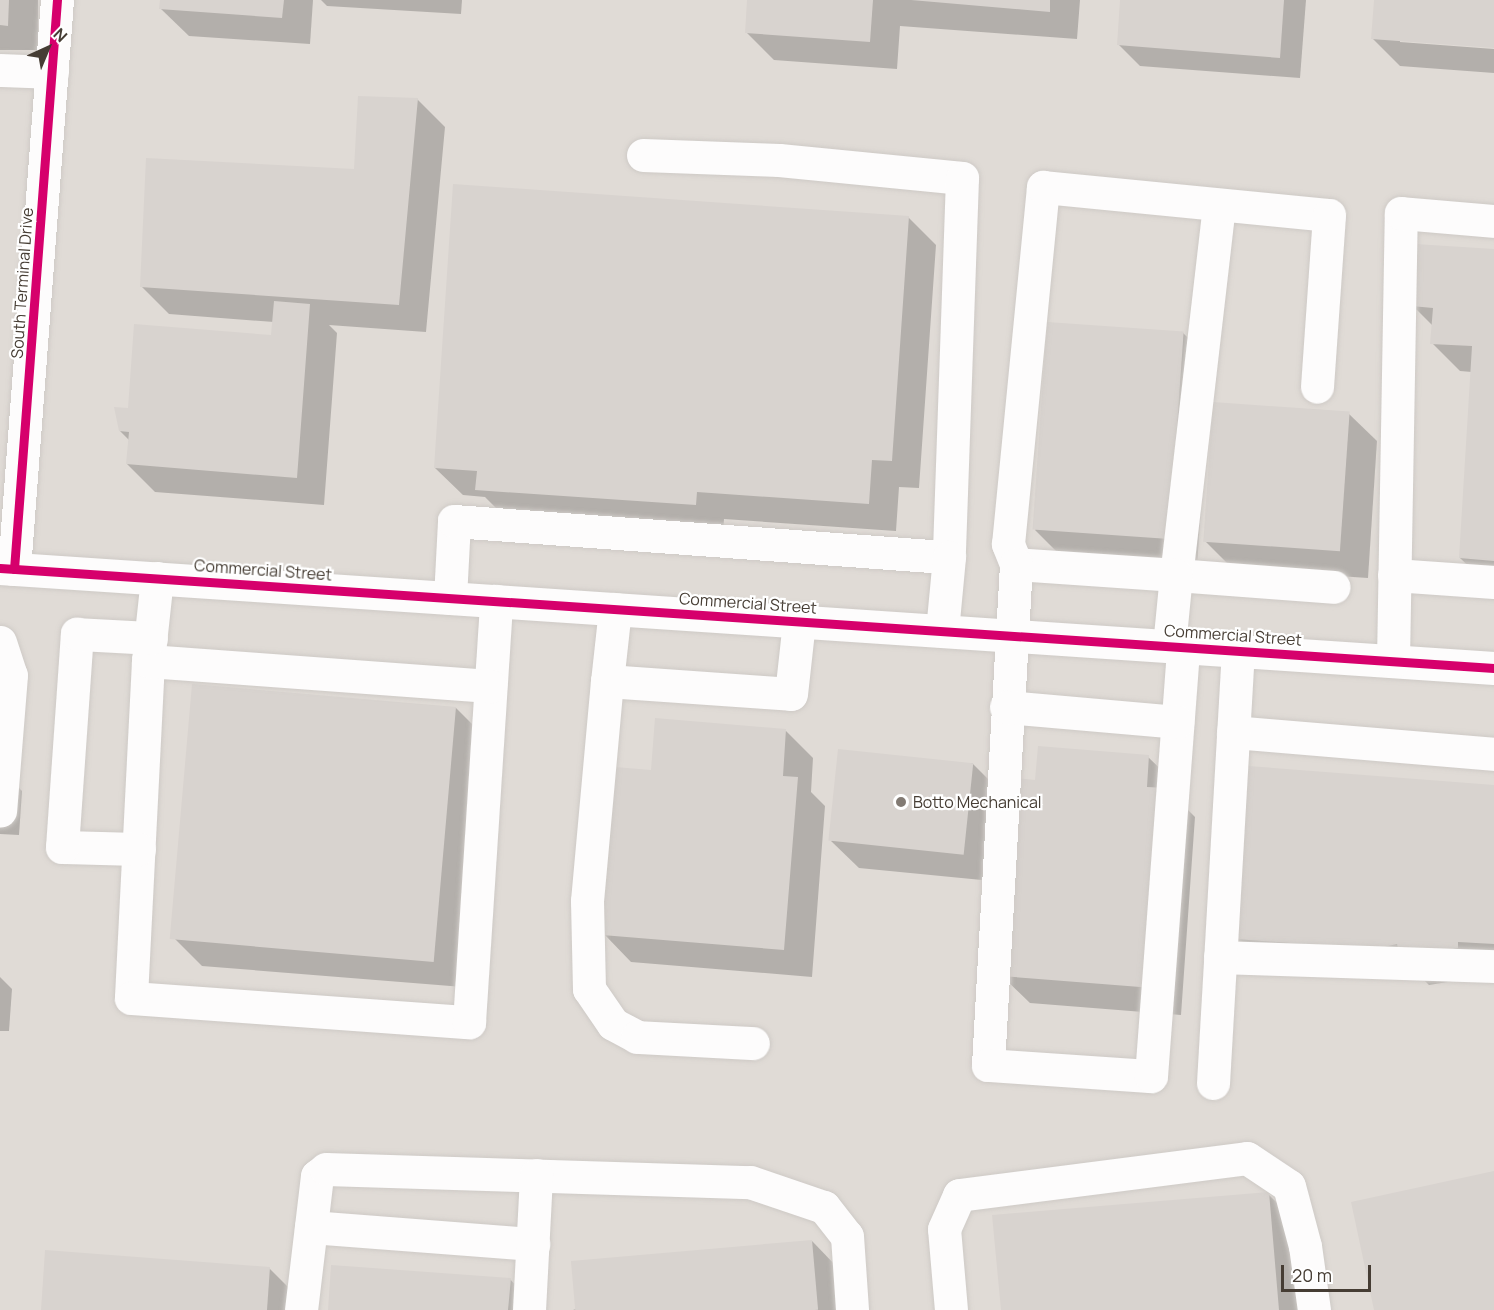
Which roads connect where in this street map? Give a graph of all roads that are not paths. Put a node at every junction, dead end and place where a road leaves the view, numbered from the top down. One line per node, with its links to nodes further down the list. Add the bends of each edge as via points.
1 (57, 0): 3 (street, South Terminal Drive)
2 (0, 70): 3 (street)
3 (52, 72): 10 (street, South Terminal Drive)
4 (643, 155): 8 (street, via 779,160 962,178)
5 (1218, 205): 7 (street, via 1329,215); 9 (street, via 1043,187 1008,544); 11 (street)
6 (1494, 221): 12 (street, via 1401,213)
7 (1317, 387)
8 (948, 557): 16 (street, via 454,521); 20 (street)
9 (1016, 564): 11 (street); 21 (street)
10 (7, 568): 13 (street, Commercial Street)
11 (1176, 574): 15 (street); 23 (street)
12 (1394, 575): 14 (street); 26 (street)
13 (158, 578): 16 (street, Commercial Street); 24 (street)
14 (1494, 582)
15 (1334, 587)
16 (450, 598): 17 (street, Commercial Street)
17 (496, 601): 18 (street, Commercial Street); 29 (street)
18 (615, 609): 19 (street, Commercial Street); 28 (street)
19 (798, 621): 20 (street, Commercial Street); 28 (street, via 791,694)
20 (942, 631): 21 (street, Commercial Street)
21 (1010, 636): 23 (street, Commercial Street); 30 (street)
22 (0, 642): 34 (street, via 11,675)
23 (1176, 647): 25 (street, Commercial Street); 31 (street)
24 (150, 649): 29 (street); 35 (street); 35 (street, via 77,634 62,847)
25 (1238, 651): 26 (street, Commercial Street); 32 (street)
26 (1392, 661): 27 (street, Commercial Street)
27 (1494, 668)
28 (606, 681): 38 (street, via 587,901 589,989 613,1024 637,1037)
29 (490, 686): 35 (street, via 469,1022 131,998)
30 (1006, 707): 31 (street); 31 (street, via 988,1065 1151,1076)
31 (1177, 722)
32 (1233, 732): 33 (street); 36 (street)
33 (1494, 754)
34 (0, 811)
35 (139, 849)
36 (1220, 957): 37 (street); 39 (street)
37 (1494, 966)
38 (753, 1043)
39 (1213, 1083)
40 (537, 1175): 41 (street, via 326,1169 318,1176); 42 (street); 45 (street, via 750,1182 824,1207 847,1236)
41 (311, 1227): 42 (street); 43 (street)
42 (533, 1244): 44 (street)
43 (301, 1310)
44 (529, 1310)
45 (852, 1310)
46 (951, 1310): 47 (street, via 944,1229 959,1195 1247,1158 1289,1186 1305,1246)
47 (1314, 1310)

